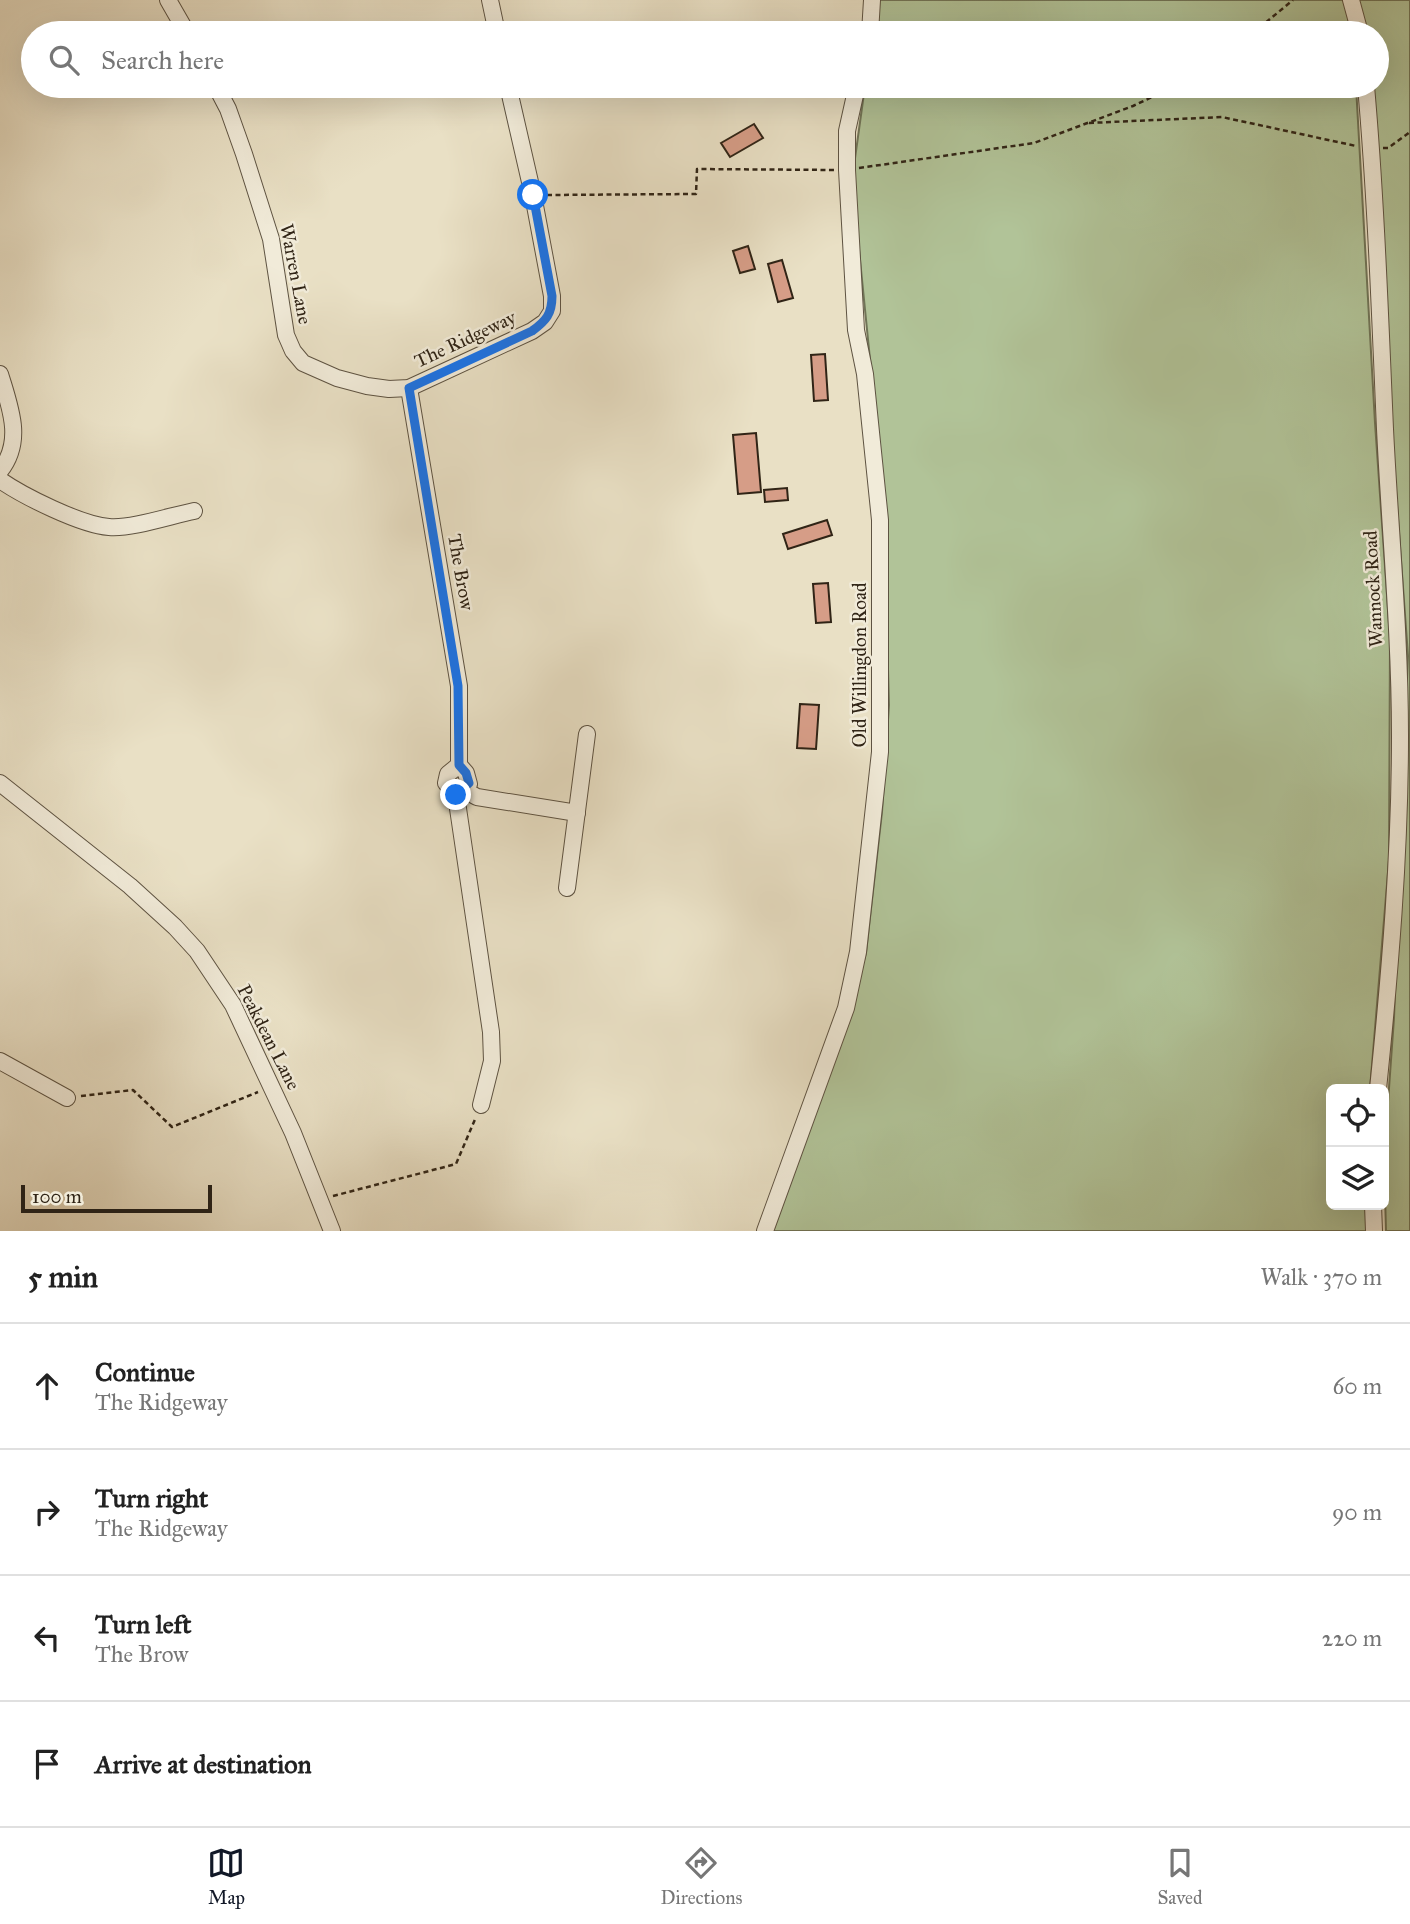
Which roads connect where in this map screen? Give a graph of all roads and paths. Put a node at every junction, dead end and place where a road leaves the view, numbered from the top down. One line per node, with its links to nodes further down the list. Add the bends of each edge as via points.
1 (168, 0): 6 (street)
2 (490, 0): 7 (street)
3 (872, 0): 8 (street)
4 (1293, 0): 9 (path)
5 (1351, 0): 10 (street)
6 (180, 21)
7 (494, 21)
8 (871, 21)
9 (1268, 21)
10 (1357, 21)
11 (221, 98): 22 (street, Warren Lane, via 271,239 286,335 293,351 303,363 337,378 367,387)
12 (511, 98): 20 (street, The Ridgeway)
13 (854, 98): 19 (street, Old Willingdon Road, via 846,131)
14 (1150, 98): 16 (path)
15 (1367, 98): 18 (street, Wannock Road)
16 (1086, 124): 18 (path, via 1222,117); 19 (path, via 1034,143)
17 (1410, 132): 18 (path, via 1388,148)
18 (1372, 149): 32 (street, Wannock Road, via 1400,736 1390,962)
19 (847, 170): 20 (path, via 697,169 696,194); 39 (street, Old Willingdon Road, via 856,330 880,520 880,752 858,952 846,1008)
20 (533, 195): 22 (street, The Ridgeway, via 552,296 552,311 545,322)
21 (0, 374): 23 (street, via 15,432)
22 (409, 388): 28 (street, The Brow, via 458,686 459,765 469,783)
23 (0, 471)
24 (0, 480): 25 (street, via 62,512 109,527)
25 (194, 511)
26 (587, 734): 29 (street)
27 (0, 783): 33 (street, Peakdean Lane, via 130,886 197,951 233,1005)
28 (460, 793): 29 (street); 35 (street, The Brow, via 491,1032 492,1061)
29 (577, 813): 30 (street)
30 (567, 888)
31 (0, 1061): 34 (street)
32 (1378, 1084)
33 (271, 1087): 34 (path, via 172,1127 133,1090); 36 (street, Peakdean Lane)
34 (67, 1098)
35 (481, 1105): 36 (path, via 456,1164)
36 (320, 1199): 38 (street, Peakdean Lane)
37 (1373, 1210): 40 (street)
38 (332, 1231)
39 (765, 1231)
40 (1374, 1231)

